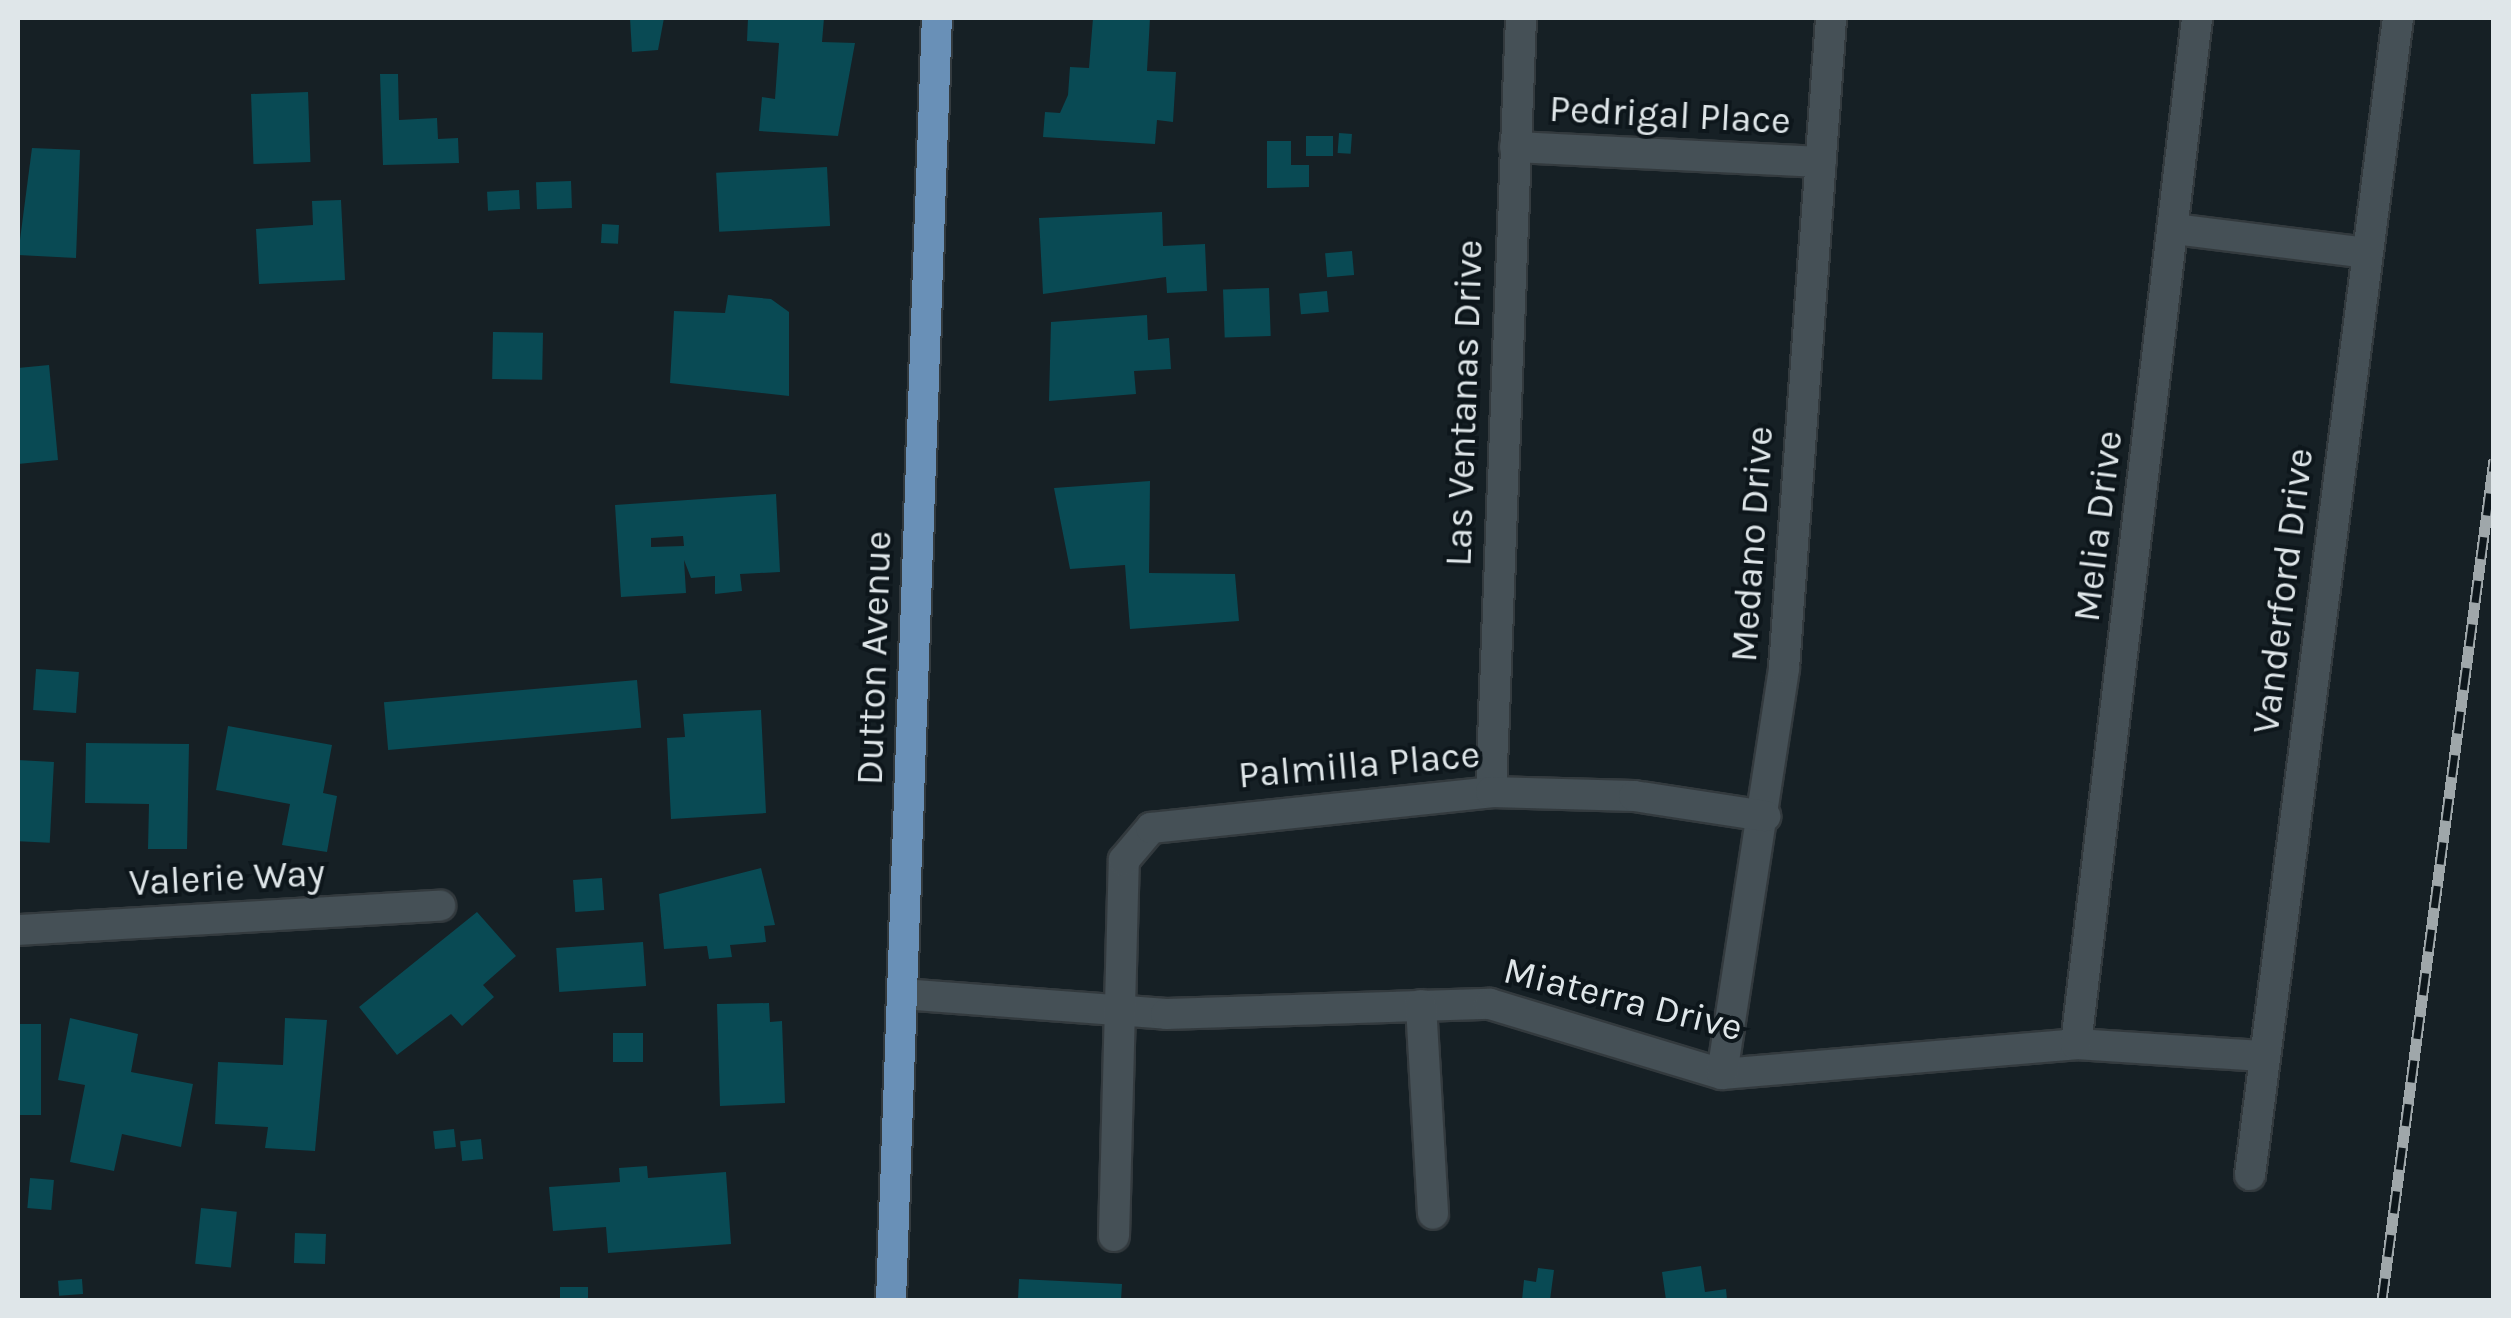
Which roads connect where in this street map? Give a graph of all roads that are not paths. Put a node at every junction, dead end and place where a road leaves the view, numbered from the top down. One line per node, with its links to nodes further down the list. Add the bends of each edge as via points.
1 (936, 18): 14 (main road, Dutton Avenue)
2 (1520, 18): 6 (street, Las Ventanas Drive)
3 (1831, 18): 7 (street, Medano Drive)
4 (2197, 18): 8 (street, Melia Drive)
5 (2398, 18): 9 (street, Vanderford Drive)
6 (1514, 148): 7 (street, Pedrigal Place); 10 (street, Las Ventanas Drive)
7 (1821, 162): 11 (street, Medano Drive)
8 (2174, 229): 9 (street); 17 (street, Melia Drive)
9 (2368, 253): 18 (street, Vanderford Drive)
10 (1491, 792): 11 (street, Palmilla Place, via 1634,796); 16 (street, Palmilla Place, via 1151,828 1124,860)
11 (1765, 816): 19 (street, Medano Drive)
12 (440, 906): 13 (street, Valerie Way)
13 (18, 930)
14 (902, 994): 16 (street, Miaterra Drive); 23 (main road, Dutton Avenue)
15 (1420, 1004): 16 (street, Miaterra Drive); 19 (street, Miaterra Drive, via 1512,1007); 21 (street)
16 (1115, 1010): 22 (street, Palmilla Place)
17 (2076, 1044): 18 (street, Miaterra Drive); 19 (street, Miaterra Drive)
18 (2263, 1056): 20 (street, Vanderford Drive)
19 (1722, 1074)
20 (2250, 1175)
21 (1432, 1214)
22 (1114, 1236)
23 (891, 1300)

